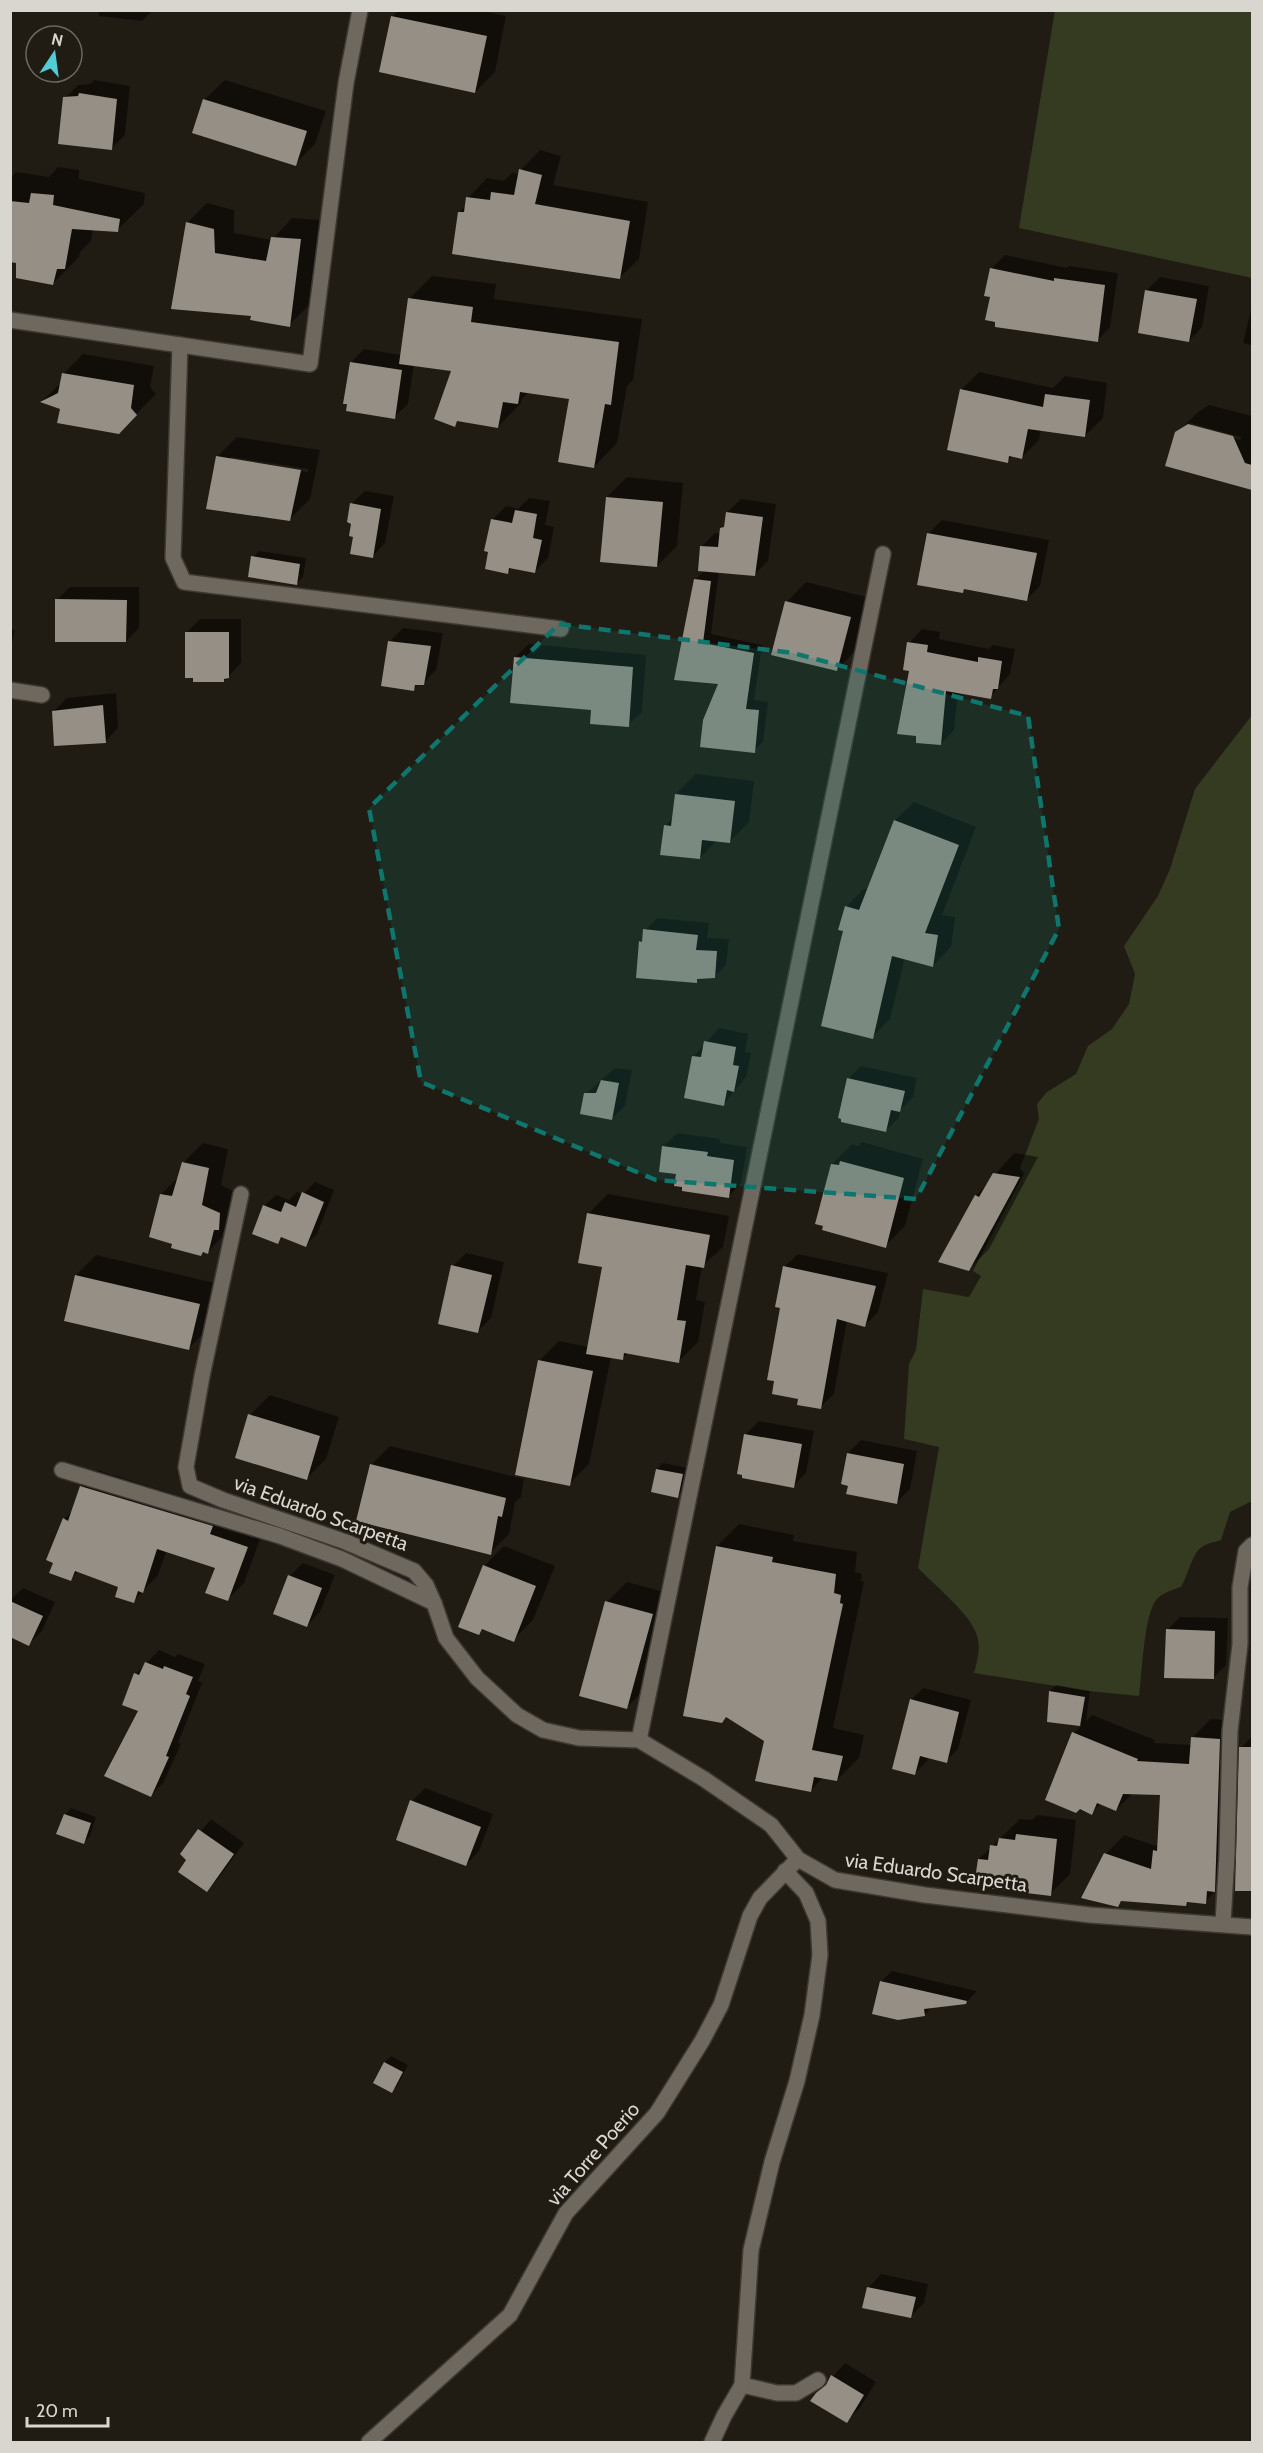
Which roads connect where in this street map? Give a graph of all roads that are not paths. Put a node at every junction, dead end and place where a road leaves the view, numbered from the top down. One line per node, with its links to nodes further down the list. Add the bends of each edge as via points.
1 (360, 10): 3 (street, via 346,82 310,364)
2 (10, 321): 3 (street)
3 (180, 345): 5 (street, via 173,558 184,582)
4 (883, 554): 12 (street)
5 (561, 629)
6 (10, 690): 7 (street)
7 (42, 695)
8 (240, 1194): 11 (street, via Eduardo Scarpetta, via 186,1467 190,1486 414,1571)
9 (62, 1470): 11 (street, via 280,1536 342,1559)
10 (1252, 1545): 15 (street, via 1246,1551 1240,1587)
11 (434, 1603): 12 (street, via Eduardo Scarpetta, via 446,1638 477,1678 517,1715 543,1730 579,1738)
12 (639, 1740): 13 (street, via Eduardo Scarpetta, via 771,1825)
13 (798, 1859): 14 (street, via Torre Poerio); 15 (street, via Eduardo Scarpetta, via 835,1880 925,1895 1090,1915)
14 (785, 1871): 18 (street, via 806,1893 818,1922 820,1955 797,2081 751,2250); 19 (street, via Torre Poerio, via 760,1898 750,1916 721,2005 702,2041 657,2113 566,2214 510,2315)
15 (1223, 1923): 16 (street, via Eduardo Scarpetta)
16 (1252, 1927)
17 (818, 2380): 18 (street, via 795,2393)
18 (742, 2385): 20 (street)
19 (369, 2442)
20 (712, 2442)

